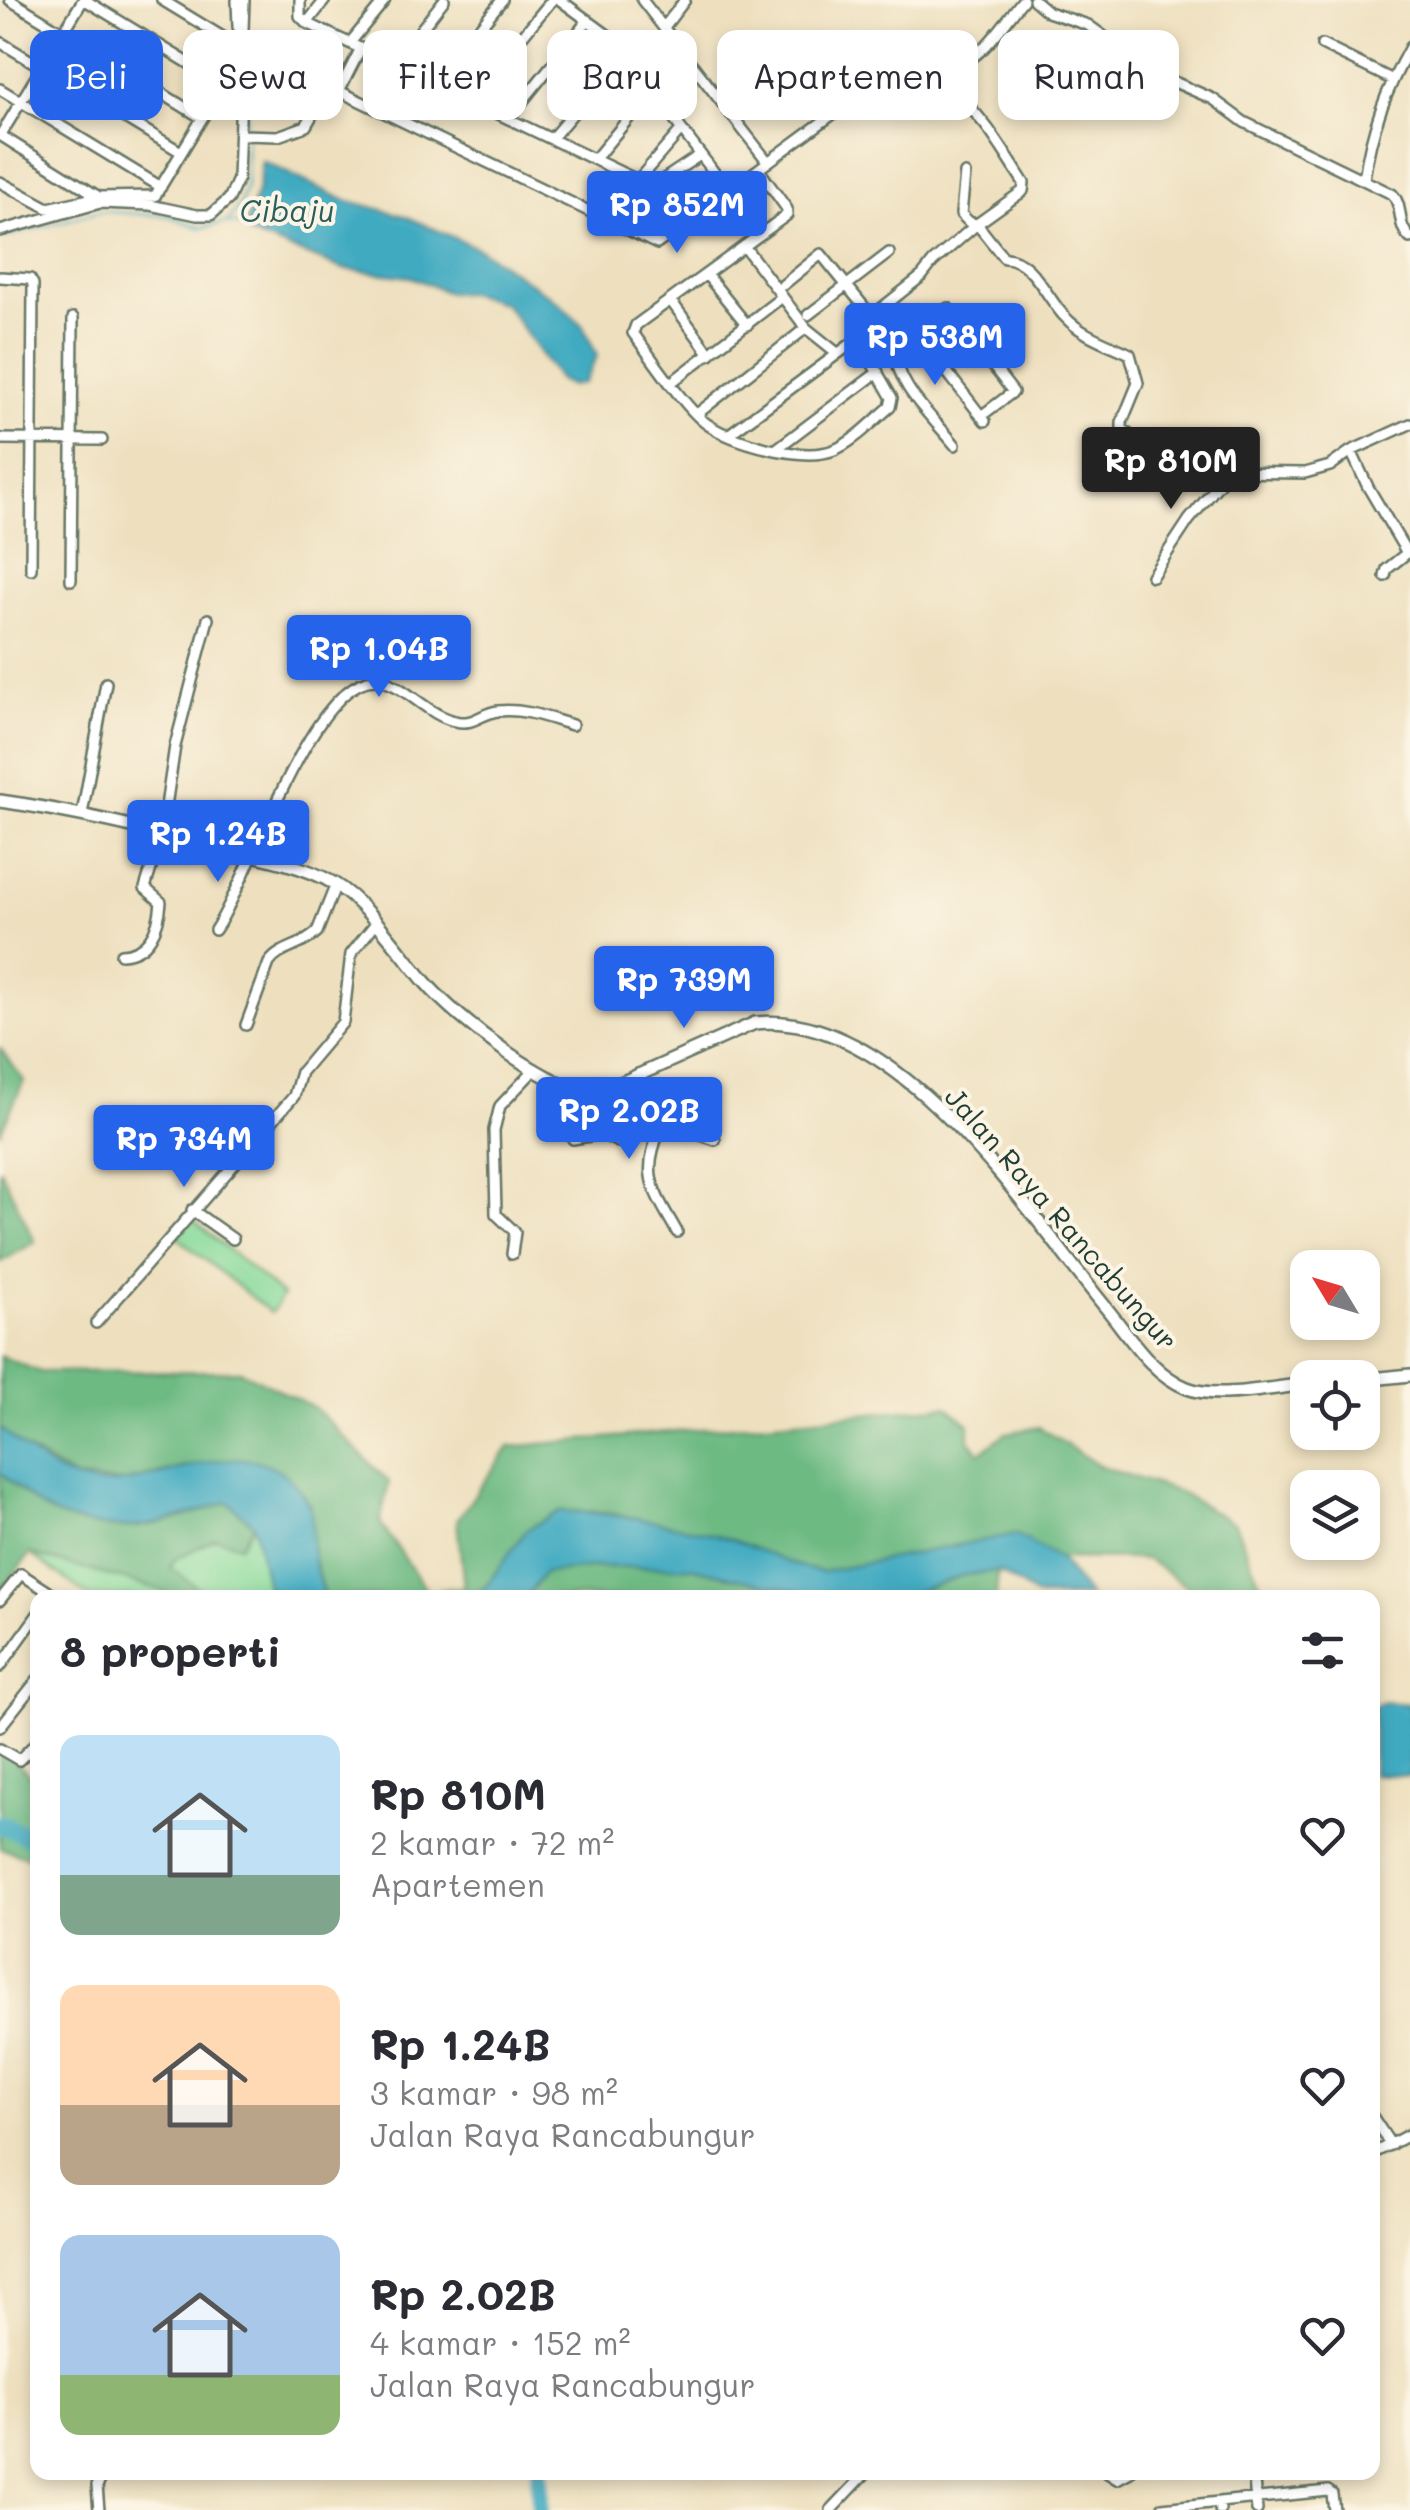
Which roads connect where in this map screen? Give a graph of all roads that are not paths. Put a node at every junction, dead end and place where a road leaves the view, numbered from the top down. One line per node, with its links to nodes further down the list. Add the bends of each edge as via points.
1 (10, 0): 20 (street)
2 (84, 0): 21 (street); 34 (street)
3 (162, 0): 22 (street)
4 (236, 0): 23 (street)
5 (244, 0): 53 (street)
6 (300, 0): 18 (street)
7 (326, 0): 18 (street)
8 (385, 0): 29 (street)
9 (444, 0): 24 (street)
10 (502, 0): 25 (street)
11 (552, 0): 26 (street)
12 (560, 0): 17 (street)
13 (642, 0): 19 (street)
14 (685, 0): 19 (street)
15 (1023, 0): 33 (street)
16 (1034, 0): 63 (street, via 1048,12 1088,25 1154,73)
17 (588, 20): 27 (street); 41 (street)
18 (307, 23): 29 (street)
19 (664, 26): 59 (street)
20 (59, 30)
21 (66, 30)
22 (211, 30)
23 (238, 30)
24 (420, 30)
25 (477, 30)
26 (527, 30)
27 (601, 30)
28 (0, 42): 35 (street)
29 (350, 43): 32 (street)
30 (1322, 45): 37 (street)
31 (1410, 47): 37 (street)
32 (361, 48): 36 (street)
33 (978, 50)
34 (183, 60)
35 (30, 61)
36 (343, 75)
37 (1392, 80): 63 (street, via 1370,140)
38 (0, 88): 42 (street)
39 (30, 88): 42 (street)
40 (343, 93): 66 (street, via 657,244)
41 (527, 95)
42 (22, 102): 54 (street); 65 (street)
43 (978, 116): 68 (street, via 1024,183 1023,192)
44 (127, 120): 56 (street)
45 (201, 120): 56 (street)
46 (311, 120): 53 (street, via 278,136)
47 (512, 120): 55 (street)
48 (567, 120): 55 (street)
49 (627, 120): 58 (street)
50 (674, 120): 52 (street)
51 (824, 120): 59 (street)
52 (681, 130): 57 (street); 62 (street)
53 (241, 135): 69 (street, via 234,189 210,215 100,204)
54 (0, 136): 67 (street)
55 (552, 138): 58 (street)
56 (180, 152): 65 (street)
57 (700, 154): 62 (street, via 657,186); 66 (street)
58 (595, 159): 62 (street)
59 (768, 162): 60 (street)
60 (759, 170): 66 (street); 71 (street, via 787,210)
61 (965, 174): 68 (street, via 962,214)
62 (638, 180)
63 (1364, 180): 70 (street, via 1396,197)
64 (0, 182): 67 (street, via 41,207)
65 (161, 186): 67 (street, via 147,198)
66 (729, 192)
67 (100, 197)
68 (977, 224): 80 (street); 100 (street, via 1004,258 1027,268 1069,322 1130,354 1138,382 1122,428 1131,437)
69 (0, 231)
70 (1410, 238)
71 (744, 246): 73 (street); 77 (street)
72 (889, 253): 76 (street)
73 (706, 274): 78 (street); 82 (street)
74 (0, 277): 94 (street, via 33,284)
75 (783, 285): 76 (street, via 820,254)
76 (846, 285): 79 (street); 80 (street)
77 (782, 297): 82 (street); 83 (street)
78 (671, 301): 87 (street); 89 (street, via 633,333)
79 (808, 315)
80 (873, 315): 85 (street)
81 (73, 318): 95 (street)
82 (747, 326): 87 (street)
83 (806, 328): 86 (street); 90 (street)
84 (916, 332): 84 (street, via 983,418 1013,392 948,308); 85 (street)
85 (896, 346): 97 (street, via 900,376)
86 (836, 352): 88 (street, via 860,342); 92 (street)
87 (710, 354): 89 (street)
88 (878, 372): 98 (street); 98 (street, via 890,407 838,449)
89 (672, 382): 90 (street)
90 (696, 414): 92 (street)
91 (1410, 424): 99 (street)
92 (728, 435): 98 (street)
93 (0, 438): 94 (street)
94 (31, 439): 95 (street); 101 (street)
95 (72, 439): 96 (street); 104 (street)
96 (102, 440)
97 (954, 445)
98 (774, 450)
99 (1352, 451): 100 (street, via 1305,473); 103 (street, via 1407,553)
100 (1229, 472): 102 (street)
101 (31, 569)
102 (1152, 576)
103 (1385, 576)
104 (71, 580)
105 (208, 620): 110 (street, via 175,746)
106 (106, 683): 109 (street)
107 (572, 725): 111 (street, via 524,711 457,722 388,682 350,687 328,708)
108 (0, 801): 109 (main road, Jalan Raya Rancabungur)
109 (82, 814): 110 (main road, Jalan Raya Rancabungur)
110 (162, 833): 111 (main road, Jalan Raya Rancabungur); 115 (street, via 145,888 161,902 159,916 147,946)
111 (250, 855): 112 (main road, Jalan Raya Rancabungur); 114 (street)
112 (336, 884): 113 (main road, Jalan Raya Rancabungur); 116 (street, via 317,932 268,962)
113 (375, 924): 117 (main road, Jalan Raya Rancabungur, via 453,1010); 123 (street, via 351,954 343,1022 301,1072 294,1096)
114 (215, 930)
115 (121, 954)
116 (246, 1025)
117 (535, 1069): 118 (main road, Jalan Raya Rancabungur, via 565,1087 596,1094); 126 (street, via 500,1106 494,1130 496,1214 515,1232)
118 (638, 1074): 119 (street); 130 (main road, Jalan Raya Rancabungur, via 756,1023 802,1027 864,1051 952,1122 1167,1377 1202,1392)
119 (654, 1117): 120 (street); 121 (street, via 618,1142 601,1134)
120 (660, 1130): 122 (street); 124 (street, via 649,1171)
121 (573, 1140)
122 (715, 1140)
123 (192, 1210): 125 (street); 127 (street)
124 (677, 1232)
125 (233, 1239)
126 (512, 1254)
127 (96, 1323)
128 (1410, 1375): 129 (main road)
129 (1380, 1378)
130 (1290, 1385)
131 (44, 1590): 132 (street, via 21,1574)
132 (0, 1600)
133 (30, 1625): 134 (street)
134 (0, 1668)
135 (30, 1689): 136 (street)
136 (1, 1724)
137 (0, 1748): 138 (street, via 19,1760)
138 (30, 1749)
139 (1380, 2129): 141 (street)
140 (1410, 2134): 141 (street)
141 (1391, 2146): 142 (street)
142 (1380, 2151)
143 (101, 2480): 150 (street)
144 (859, 2480): 151 (street)
145 (1254, 2480): 147 (street)
146 (1296, 2495): 147 (street); 153 (street); 154 (street, via 1330,2492)
147 (1256, 2498): 148 (street); 152 (street)
148 (1220, 2506): 149 (street)
149 (1162, 2508)
150 (99, 2510)
151 (831, 2510)
152 (1257, 2510)
153 (1298, 2510)
154 (1334, 2510)

